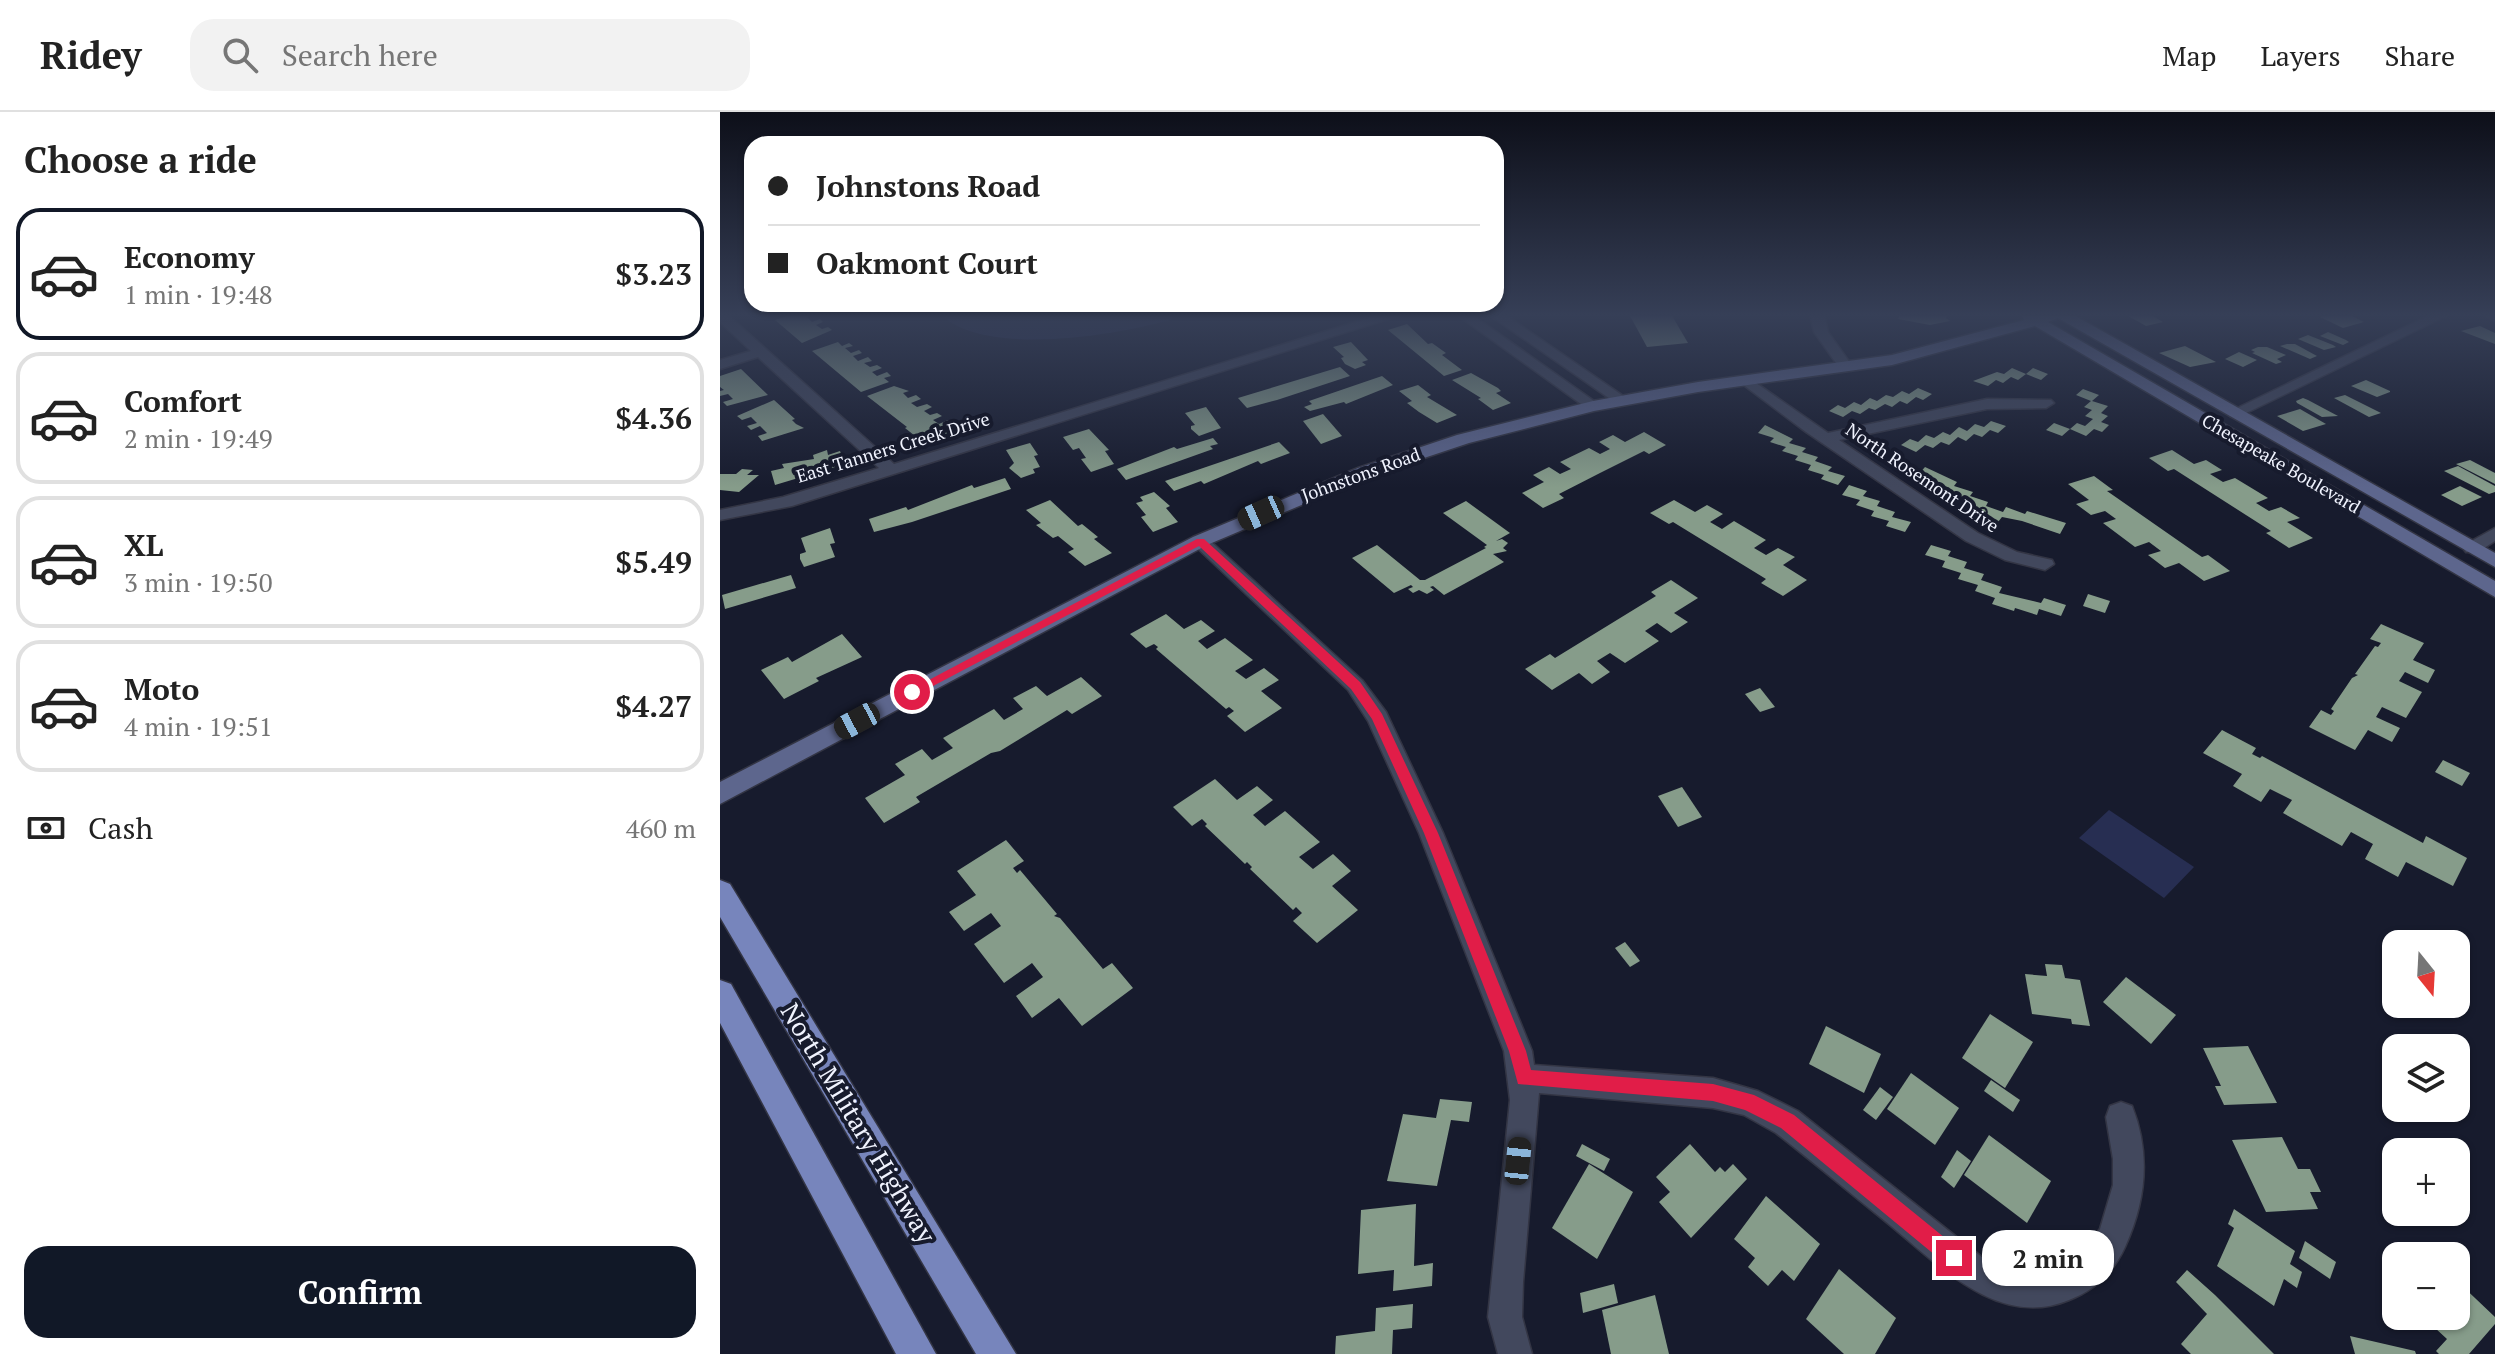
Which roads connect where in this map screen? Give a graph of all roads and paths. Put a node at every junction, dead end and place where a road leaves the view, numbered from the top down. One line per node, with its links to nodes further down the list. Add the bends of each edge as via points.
1 (783, 372): 15 (street)
2 (1210, 372): 15 (street, East Tanners Creek Drive)
3 (1545, 372): 12 (street)
4 (1580, 372): 10 (street)
5 (1808, 372): 9 (street, Johnstons Road)
6 (2124, 372): 22 (street, Chesapeake Boulevard)
7 (2162, 372): 13 (street, Chesapeake Boulevard)
8 (2322, 372): 13 (street)
9 (1746, 380): 10 (street, Johnstons Road); 14 (street, North Rosemont Drive)
10 (1621, 400): 12 (street, Johnstons Road)
11 (2046, 403): 14 (street, via 1987,404)
12 (1593, 406): 18 (street, Johnstons Road, via 1420,452)
13 (2235, 413): 19 (street, Chesapeake Boulevard)
14 (1826, 438): 21 (street, North Rosemont Drive, via 1992,549)
15 (891, 470): 16 (street, East Tanners Creek Drive, via 763,508)
16 (720, 515)
17 (2495, 533): 19 (street)
18 (1200, 541): 23 (street, Johnstons Road); 26 (street, via 1355,685 1378,718 1431,833)
19 (2472, 548): 20 (street, Chesapeake Boulevard)
20 (2495, 561)
21 (2045, 564)
22 (2495, 590)
23 (720, 794)
24 (720, 892): 29 (main road, North Military Highway)
25 (720, 994): 28 (main road)
26 (1524, 1078): 27 (street, via 1713,1093 1748,1101 1787,1122 1976,1274 2006,1288 2035,1292 2063,1287 2086,1275 2107,1250 2129,1183); 30 (street, via 1506,1282 1505,1317)
27 (2121, 1117)
28 (917, 1354)
29 (997, 1354)
30 (1515, 1354)

